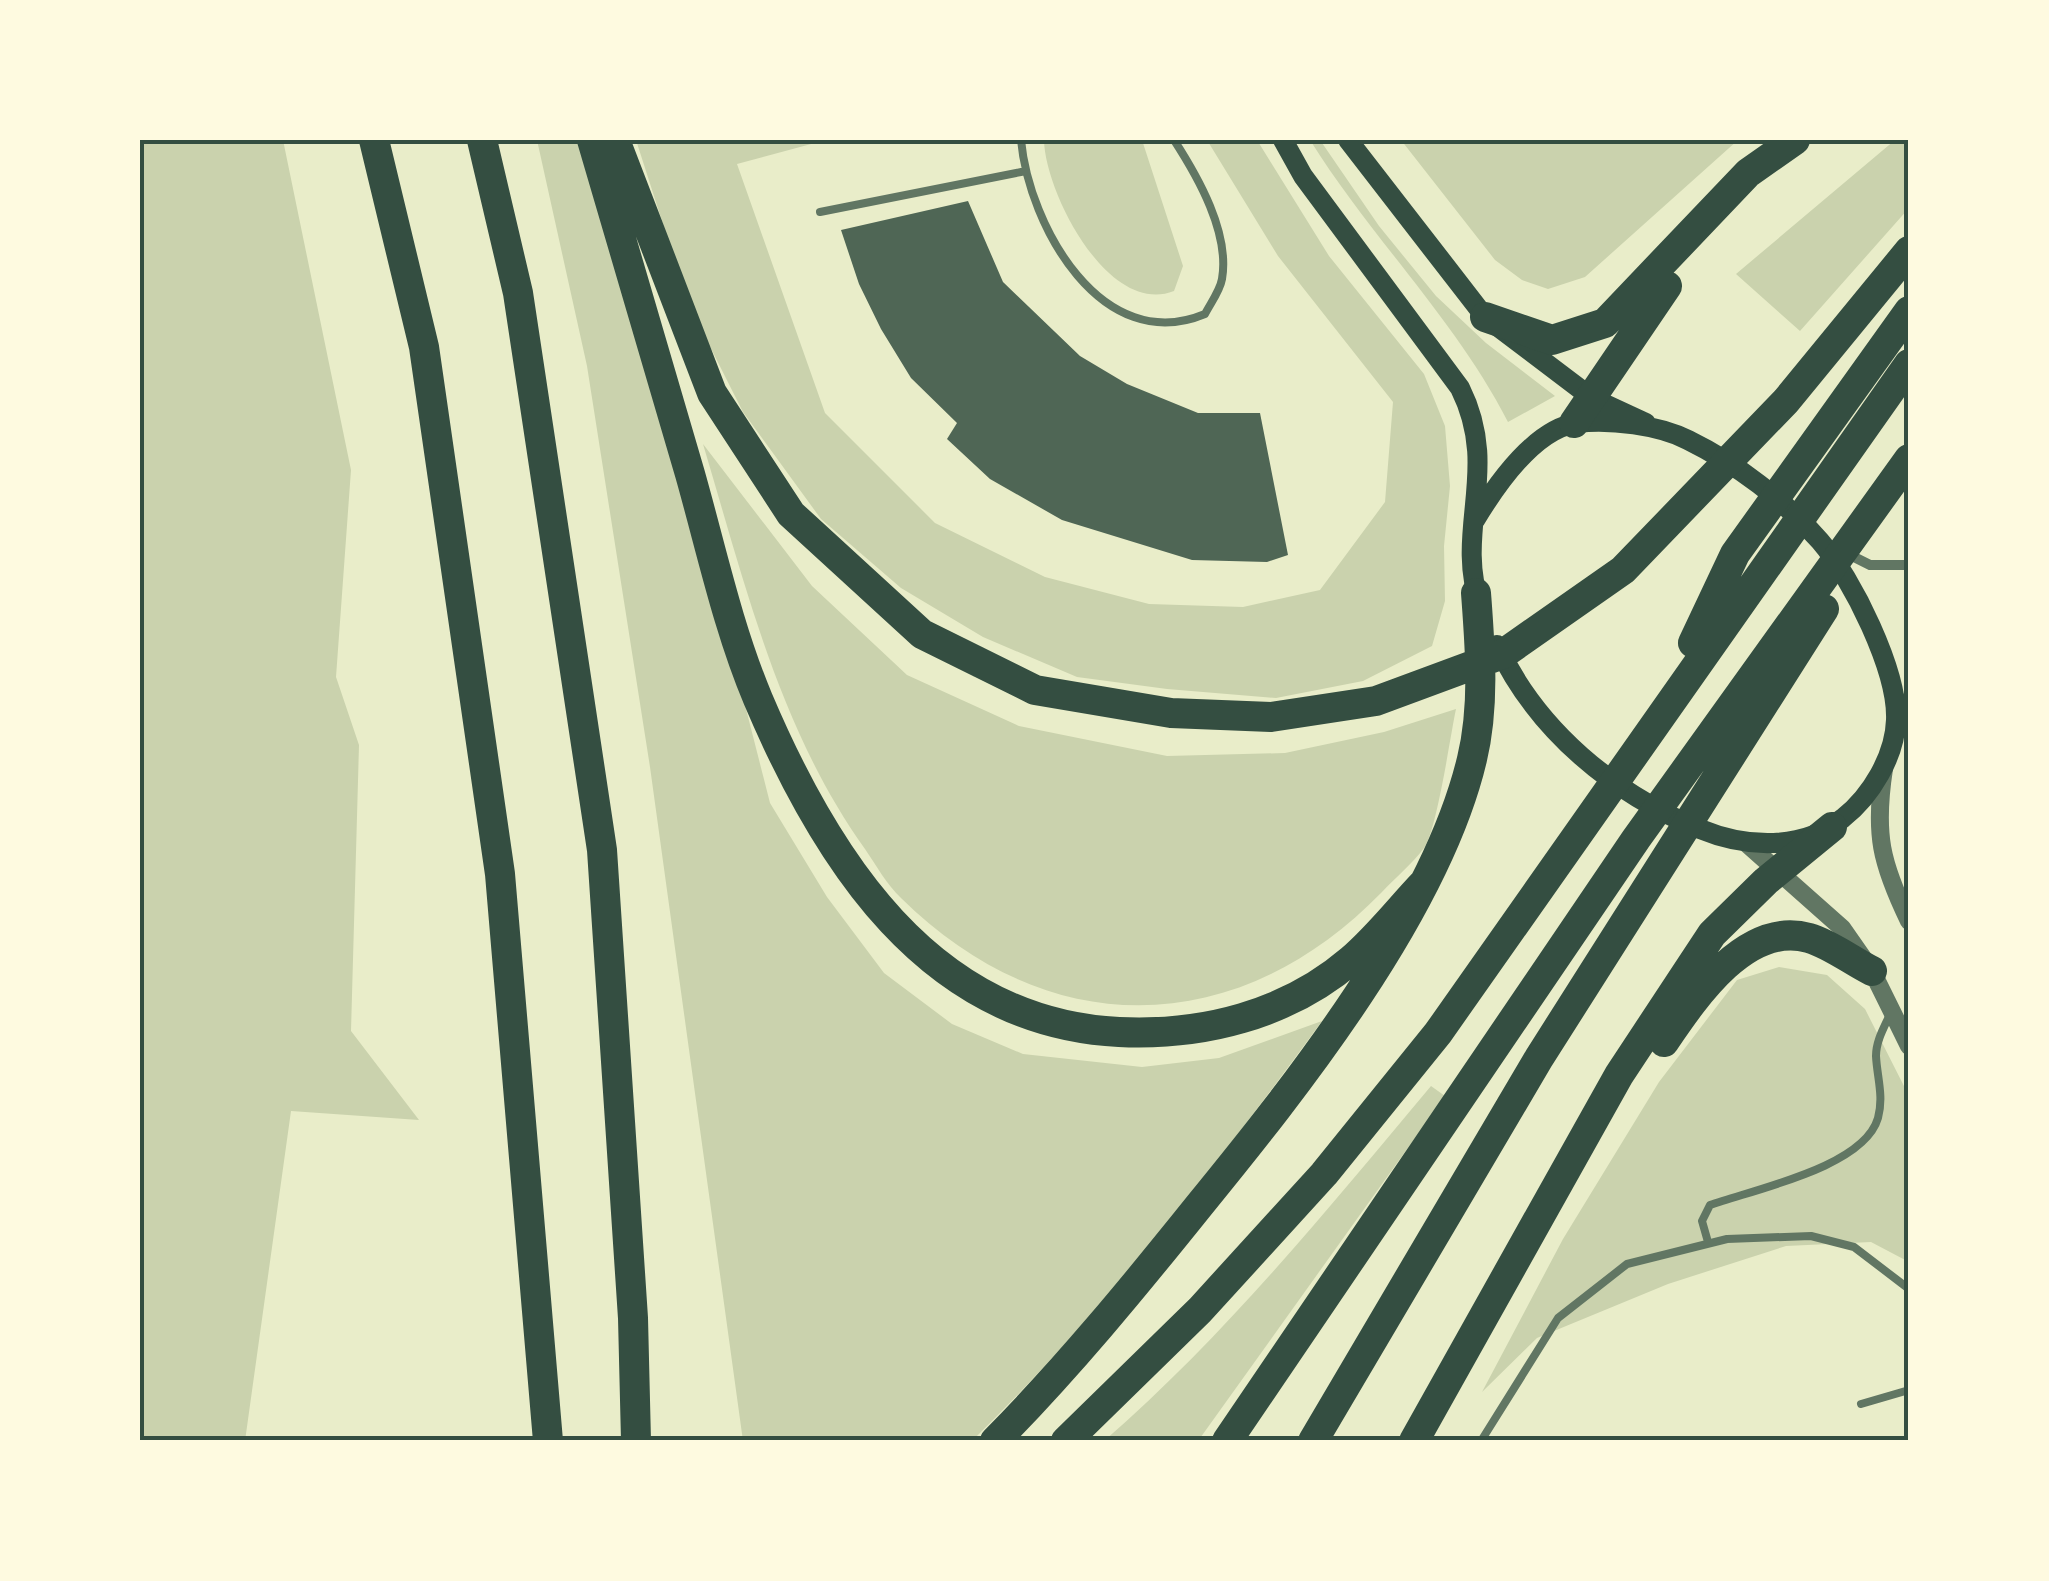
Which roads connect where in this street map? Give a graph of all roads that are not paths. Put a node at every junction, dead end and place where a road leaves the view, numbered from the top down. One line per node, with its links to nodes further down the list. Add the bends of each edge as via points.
1 (374, 140): 43 (highway, via 424,348 500,874)
2 (482, 140): 44 (highway, via 518,293 602,850)
3 (592, 140): 32 (highway, via 756,696 802,794 860,888 910,942 968,988 1028,1014 1094,1031 1158,1034 1221,1026 1296,998 1351,960)
4 (615, 140): 12 (highway, via 712,393 790,514 922,634 1035,690 1171,713 1272,717 1376,701 1503,654 1624,570 1786,402)
5 (1021, 140): 10 (lane)
6 (1174, 140): 10 (lane, via 1221,244 1222,281 1205,314 1195,318 1142,323 1080,284 1042,220)
7 (1282, 140): 21 (main road, via 1460,388 1481,454)
8 (1348, 140): 14 (main road)
9 (1797, 140): 14 (highway, via 1748,173 1606,323 1552,340); 16 (highway, via 1692,248)
10 (1026, 172): 11 (lane)
11 (820, 212)
12 (1909, 251)
13 (1909, 311): 26 (highway, via 1734,554)
14 (1485, 317): 16 (main road)
15 (1909, 364): 26 (highway)
16 (1592, 398): 17 (highway); 18 (main road)
17 (1574, 423): 18 (main road); 21 (main road, via 1501,476)
18 (1658, 428): 22 (main road, via 1687,439 1777,499)
19 (1909, 459): 47 (highway, via 1636,839)
20 (1909, 476): 48 (highway, via 1539,1058)
21 (1475, 520): 24 (main road, via 1471,554)
22 (1820, 541): 23 (street, via 1870,566); 27 (main road, via 1868,620)
23 (1908, 566)
24 (1478, 601): 30 (main road, via 1519,687 1578,753 1638,800); 32 (highway, via 1480,714 1456,812)
25 (1909, 694): 27 (street)
26 (1663, 708): 46 (highway, via 1438,1032 1358,1132 1200,1310)
27 (1896, 720): 28 (main road)
28 (1884, 765): 29 (main road, via 1859,805); 33 (street, via 1876,818 1883,868)
29 (1832, 827): 30 (main road, via 1792,842); 31 (highway)
30 (1746, 843): 31 (street)
31 (1780, 870): 34 (street, via 1842,928); 37 (highway, via 1712,934 1618,1075)
32 (1424, 883): 45 (highway, via 1348,1008 1258,1133 1070,1365)
33 (1909, 921)
34 (1872, 971): 35 (street); 37 (highway, via 1807,937 1766,939 1724,966)
35 (1892, 1010): 36 (street); 38 (lane, via 1879,1038 1878,1118 1866,1142 1840,1159 1710,1205 1702,1221)
36 (1909, 1046)
37 (1536, 1224): 40 (highway)
38 (1708, 1242): 39 (lane, via 1759,1234 1811,1236 1854,1247); 51 (lane, via 1627,1264 1558,1318)
39 (1909, 1289)
40 (1450, 1377): 49 (highway); 50 (highway)
41 (1909, 1390): 42 (lane)
42 (1860, 1404)
43 (548, 1441)
44 (636, 1441)
45 (995, 1441)
46 (1066, 1441)
47 (1227, 1441)
48 (1313, 1441)
49 (1398, 1441)
50 (1414, 1441)
51 (1481, 1441)

